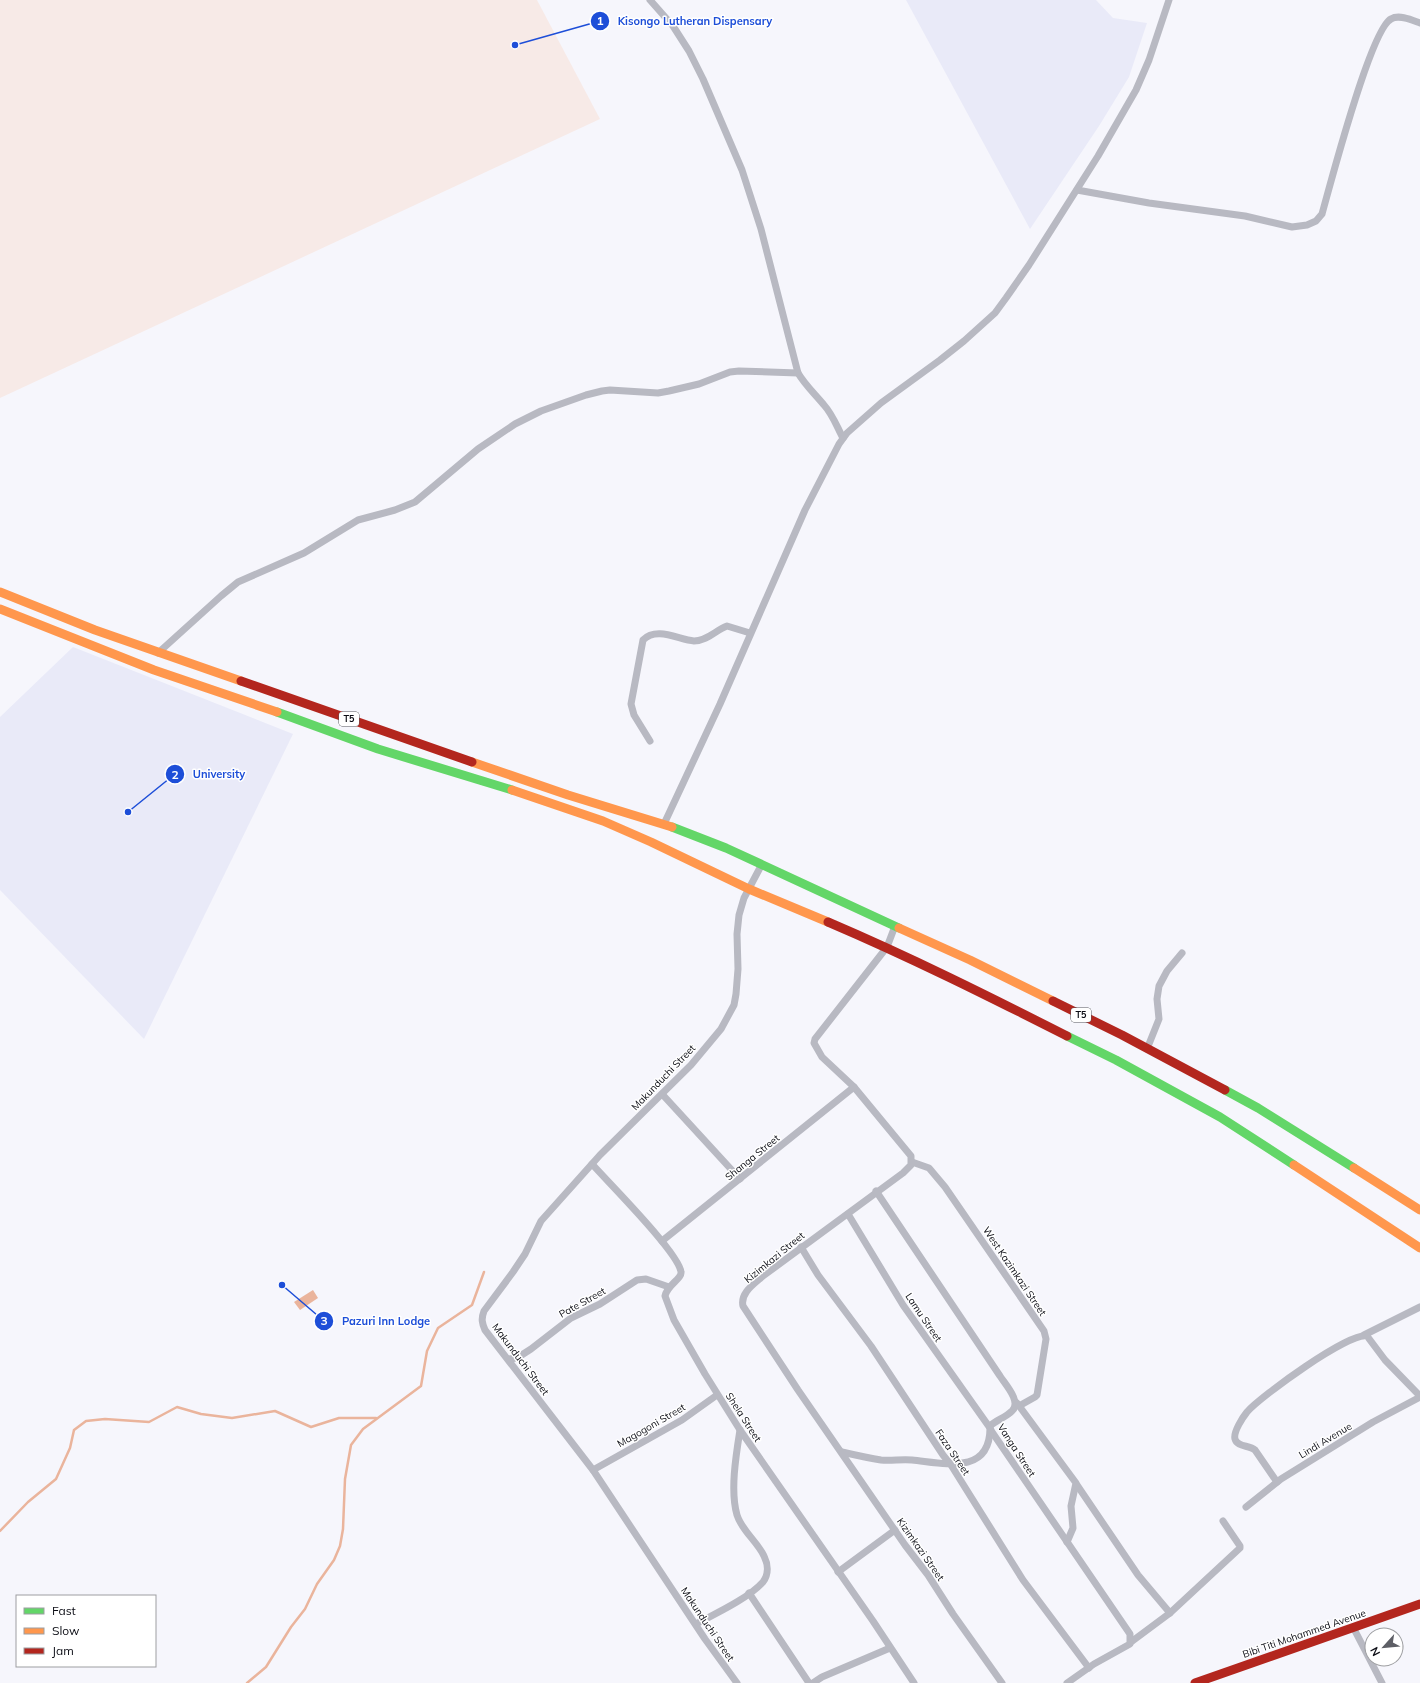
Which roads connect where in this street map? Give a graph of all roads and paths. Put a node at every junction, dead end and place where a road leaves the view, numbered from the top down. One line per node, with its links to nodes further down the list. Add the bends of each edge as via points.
1 (650, 0): 5 (street, via 673,26 689,51 742,170 761,229)
2 (1169, 0): 4 (street, via 1136,90)
3 (1420, 23): 4 (street, via 1398,17 1390,19 1378,36 1348,121 1322,214 1316,221 1292,227 1245,216)
4 (1077, 190): 6 (street, via 1029,266 994,313 940,360 881,403)
5 (798, 373): 6 (street, via 805,385 833,416); 10 (street, via 730,372 699,384 658,393 602,391 541,411 515,424 478,450 415,502 358,520 304,553 238,582)
6 (843, 438): 9 (street, via 805,510)
7 (0, 592): 10 (main road, T5)
8 (0, 609): 14 (main road, via 154,670 378,749 482,780 603,821)
9 (750, 634): 11 (street, via 728,626 706,638 693,641 674,635 655,634 643,640 631,704 634,715); 12 (street)
10 (158, 653): 12 (main road, T5, via 561,793)
11 (650, 741)
12 (664, 824): 13 (main road, T5)
13 (762, 864): 14 (street, Makunduchi Street); 15 (main road, T5)
14 (749, 889): 16 (main road); 20 (street, Makunduchi Street, via 739,915 734,1005 721,1029)
15 (895, 926): 16 (street); 18 (main road, T5, via 970,960)
16 (887, 947): 19 (street, via 814,1041 822,1057); 29 (main road, via 951,976 1206,1109)
17 (1182, 953): 18 (street, via 1167,971 1159,986 1159,1020)
18 (1147, 1049): 25 (main road, T5, via 1258,1108)
19 (854, 1087): 21 (street, via 911,1156); 23 (street, Shanga Street)
20 (662, 1094): 22 (street, Makunduchi Street); 23 (street)
21 (912, 1162): 24 (street, Kizimkazi Street, via 903,1173); 36 (street, West Kazimkazi Street, via 929,1168 945,1187 1044,1330 1046,1339 1037,1395)
22 (592, 1164): 27 (street); 33 (street, Makunduchi Street, via 541,1221 513,1272 484,1311 482,1323 485,1330)
23 (740, 1179): 27 (street, Shanga Street)
24 (876, 1191): 26 (street, Kizimkazi Street); 36 (street)
25 (1419, 1208)
26 (848, 1214): 28 (street, Kizimkazi Street); 37 (street, Lamu Street, via 903,1305)
27 (662, 1241): 30 (street, via 678,1263 681,1274)
28 (801, 1247): 39 (street, Kizimkazi Street, via 758,1280 745,1293 742,1302 798,1390); 40 (street, Faza Street)
29 (1420, 1248)
30 (669, 1287): 33 (street, Pate Street, via 646,1279 637,1280 600,1304 571,1318 518,1358); 34 (street, Shela Street, via 665,1296 674,1320)
31 (1420, 1307): 32 (street)
32 (1364, 1336): 35 (street, via 1367,1336 1385,1360); 42 (street, via 1334,1349 1309,1364 1260,1400 1241,1419 1234,1436 1236,1441 1255,1450)
33 (509, 1359): 41 (street, Makunduchi Street)
34 (717, 1395): 38 (street, Shela Street); 41 (street, Magogoni Street, via 676,1424)
35 (1420, 1396): 42 (street, Lindi Avenue)
36 (1017, 1403): 37 (street, Vanga Street, via 1012,1411); 43 (street, via 1075,1480)
37 (990, 1428): 40 (street, via 988,1443 979,1456 966,1463); 47 (street, Vanga Street)
38 (740, 1430): 48 (street, Shela Street); 49 (street, via 734,1480 737,1514 744,1529 763,1554 767,1573 763,1581)
39 (842, 1452): 40 (street, via 882,1460 902,1459); 46 (street, Kizimkazi Street)
40 (951, 1465): 56 (street, Faza Street, via 1023,1580)
41 (593, 1470): 52 (street, Makunduchi Street)
42 (1277, 1482): 44 (street, Lindi Avenue)
43 (1076, 1485): 47 (street, via 1071,1506 1073,1528); 51 (street, via 1138,1575)
44 (1246, 1507)
45 (1223, 1521): 51 (street, via 1240,1547)
46 (895, 1530): 48 (street); 61 (street, Kizimkazi Street)
47 (1066, 1542): 54 (street, Vanga Street, via 1130,1634)
48 (838, 1572): 55 (street, Shela Street, via 874,1621)
49 (749, 1593): 52 (street); 58 (street)
50 (1420, 1604): 53 (main road, Bibi Titi Mohammed Avenue)
51 (1170, 1613): 54 (street)
52 (696, 1624): 57 (street, Makunduchi Street)
53 (1353, 1627): 63 (main road, Bibi Titi Mohammed Avenue); 64 (street)
54 (1131, 1642): 56 (street)
55 (890, 1648): 59 (street); 60 (street, Shela Street)
56 (1089, 1668): 62 (street)
57 (738, 1683)
58 (809, 1683)
59 (813, 1683)
60 (914, 1683)
61 (1002, 1683)
62 (1067, 1683)
63 (1195, 1683)
64 (1382, 1683)

